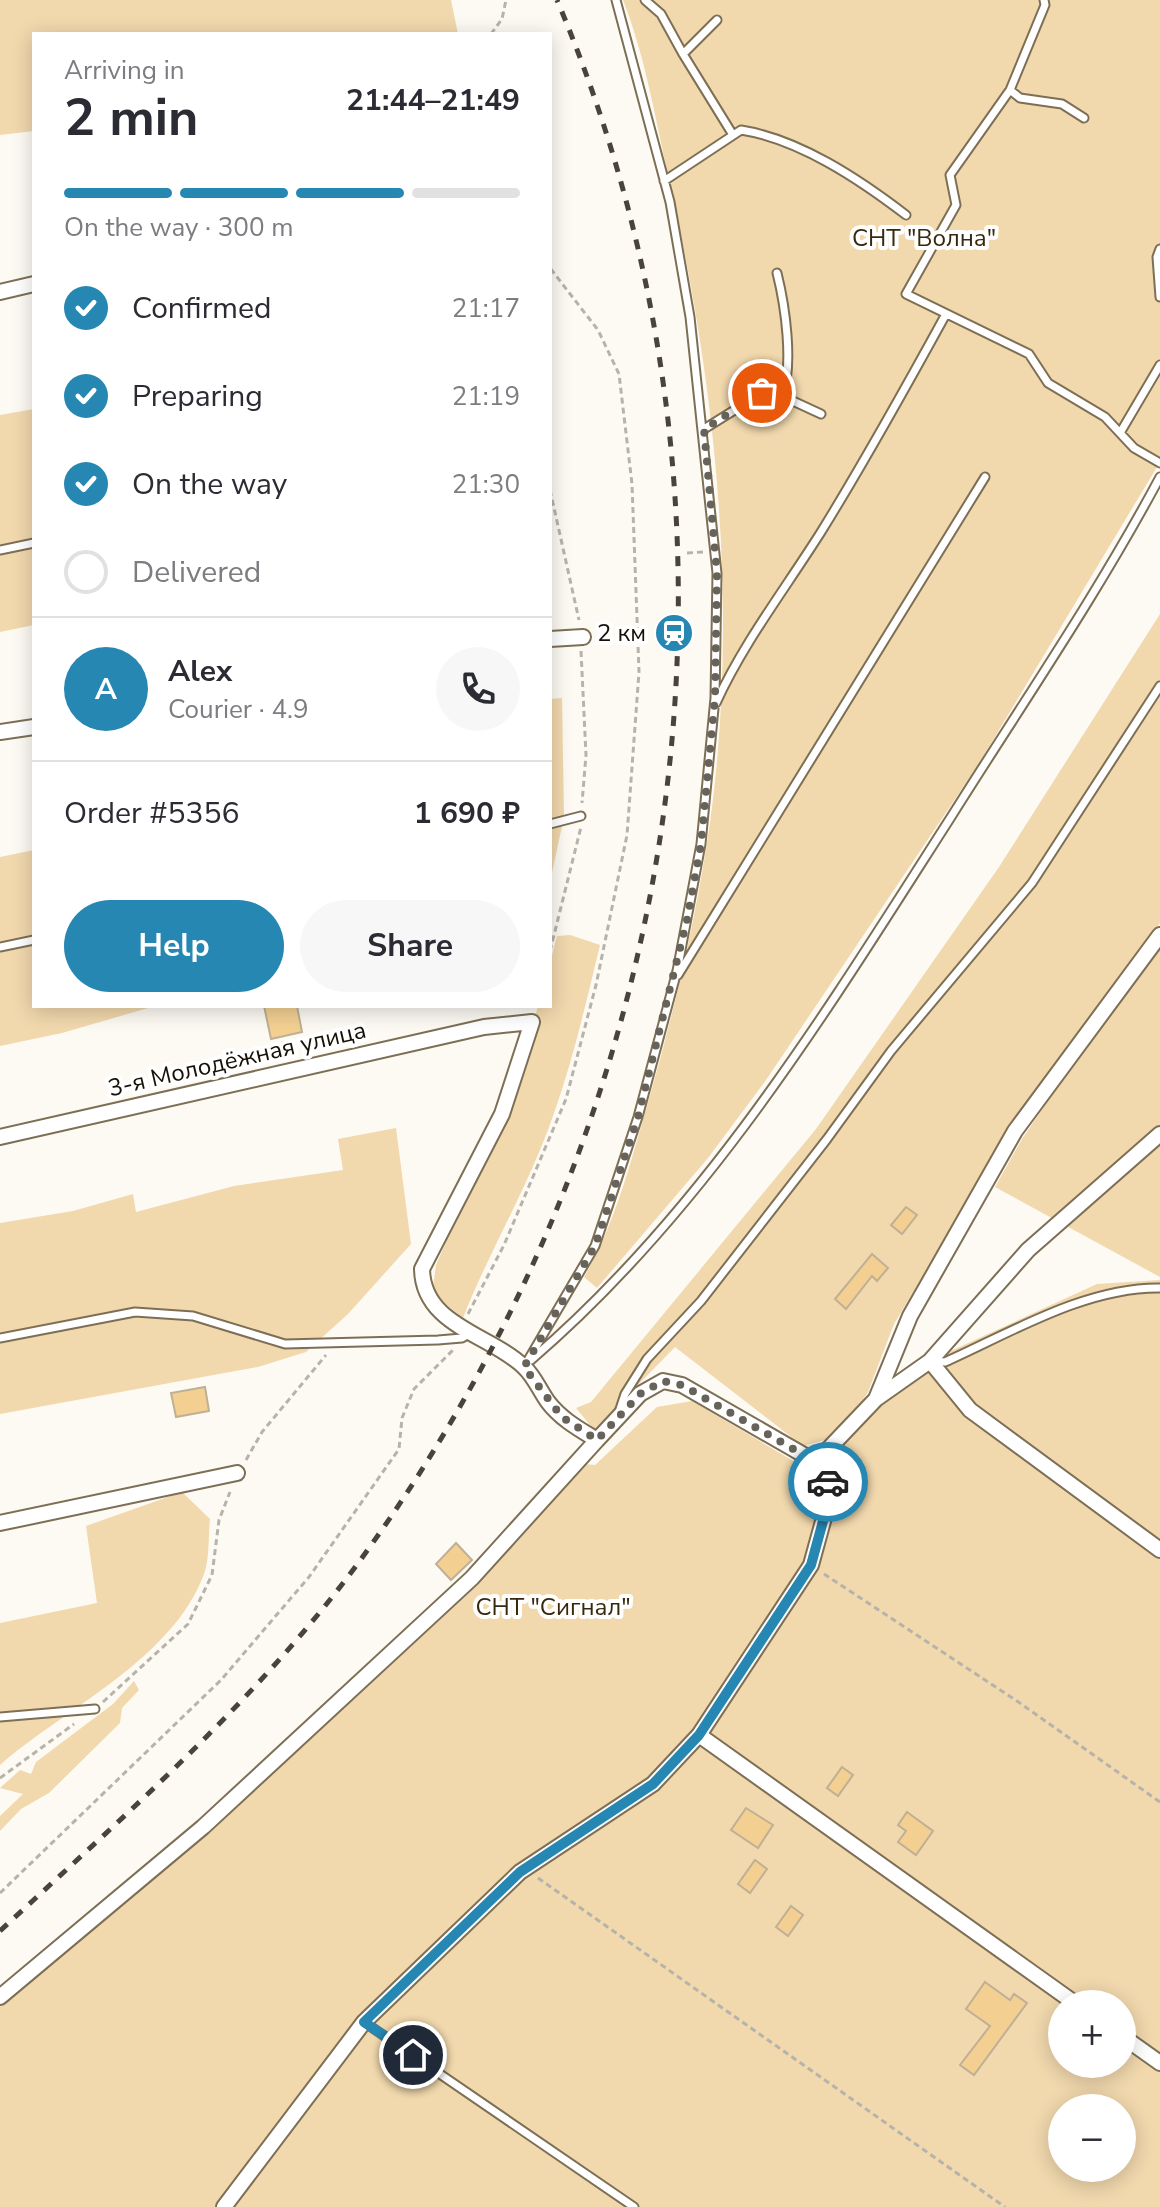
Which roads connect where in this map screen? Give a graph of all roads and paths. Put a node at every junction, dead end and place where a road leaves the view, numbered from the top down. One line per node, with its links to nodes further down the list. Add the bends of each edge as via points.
1 (506, 0): 6 (path)
2 (616, 0): 11 (lane)
3 (645, 0): 7 (lane, via 661,14)
4 (1044, 0): 8 (lane)
5 (717, 20): 7 (lane)
6 (492, 32)
7 (683, 54): 10 (lane)
8 (1010, 90): 9 (lane, via 1020,98 1062,104); 19 (lane, via 950,175 956,205 906,294)
9 (1084, 118)
10 (733, 135): 11 (lane); 12 (lane, via 741,130 767,134 851,177)
11 (664, 181): 23 (lane, via 690,317)
12 (906, 215)
13 (1160, 249): 18 (lane)
14 (552, 271): 47 (path, via 598,330 619,374 632,484 639,672 627,835 566,1099 504,1245 470,1307)
15 (777, 273): 21 (lane, via 788,362)
16 (32, 284): 17 (street)
17 (0, 292)
18 (1160, 297)
19 (946, 314): 24 (lane, via 1029,354 1048,383 1105,417); 34 (lane, via 854,478 777,595 752,644 741,651)
20 (1160, 365): 24 (lane)
21 (782, 396): 22 (lane); 23 (lane, via 762,393)
22 (821, 414)
23 (704, 429): 34 (lane, via 717,573)
24 (1120, 433): 25 (lane)
25 (1160, 463)
26 (985, 477): 43 (lane)
27 (1160, 477): 51 (lane, via 1110,572 762,1103 649,1247)
28 (552, 499): 31 (path)
29 (32, 543): 30 (lane)
30 (0, 550)
31 (583, 637): 32 (street); 37 (path, via 586,755)
32 (552, 639)
33 (1160, 686): 53 (lane, via 1032,883 891,1051 701,1301 647,1359 625,1394)
34 (713, 709): 43 (lane, via 701,844)
35 (32, 727): 36 (street)
36 (0, 732)
37 (581, 816): 38 (lane); 41 (path)
38 (552, 823)
39 (1160, 935): 52 (street, via 1015,1131 910,1316)
40 (32, 940): 42 (lane)
41 (552, 943)
42 (0, 947)
43 (674, 981): 51 (lane, via 638,1117 595,1246)
44 (1160, 1134): 50 (street, via 1028,1250)
45 (0, 1137): 47 (street, 3-я Молодёжная улица, via 484,1027 532,1022 502,1114 422,1269 422,1284 443,1316)
46 (1160, 1288): 50 (lane, via 1127,1288 1067,1308 945,1362)
47 (466, 1335): 49 (lane); 51 (street); 66 (path, via 414,1389 402,1418 399,1449 309,1577 221,1680)
48 (0, 1338): 49 (lane, via 135,1312 193,1316 285,1344)
49 (338, 1342): 56 (path, via 262,1432)
50 (930, 1361): 52 (street); 58 (street, via 970,1410)
51 (524, 1367): 54 (street, via 562,1417)
52 (876, 1399): 55 (street)
53 (617, 1419): 54 (street); 55 (street, via 640,1394 663,1381 682,1385)
54 (597, 1440): 68 (street, via 472,1578 203,1827)
55 (816, 1462): 59 (street, via 829,1477)
56 (237, 1473): 57 (street); 60 (path, via 219,1520 212,1575 188,1624)
57 (0, 1523)
58 (1160, 1550)
59 (811, 1565): 62 (street); 64 (path)
60 (95, 1709): 61 (lane); 63 (path)
61 (0, 1717)
62 (699, 1735): 65 (street, via 653,1784); 67 (street)
63 (0, 1778)
64 (1160, 1802)
65 (525, 1869): 69 (street); 74 (path)
66 (0, 1893)
67 (1056, 1990)
68 (0, 1997)
69 (364, 2022): 72 (street); 73 (lane)
70 (1136, 2046): 71 (street)
71 (1160, 2063)
72 (224, 2207)
73 (634, 2207)
74 (1005, 2207)

